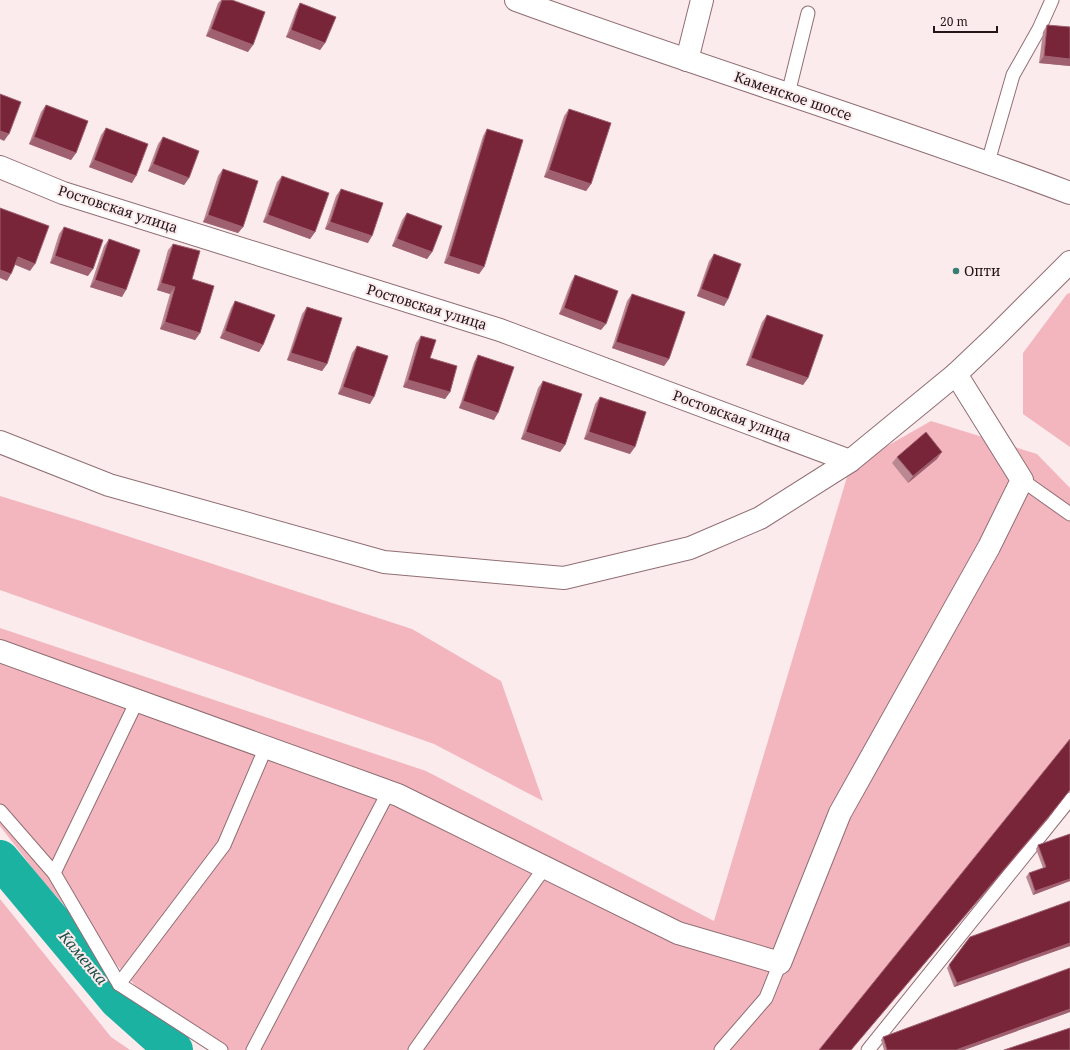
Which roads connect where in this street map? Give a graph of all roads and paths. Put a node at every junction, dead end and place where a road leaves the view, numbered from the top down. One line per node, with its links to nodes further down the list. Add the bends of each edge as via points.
1 (516, 0): 4 (street, Каменское шоссе)
2 (702, 0): 6 (street)
3 (1052, 0): 8 (lane, via 1013,75)
4 (544, 5): 6 (street, Каменское шоссе)
5 (808, 13): 7 (lane)
6 (687, 60): 7 (street, Каменское шоссе)
7 (788, 94): 8 (street, Каменское шоссе)
8 (988, 162): 10 (street, Каменское шоссе)
9 (0, 167): 14 (street, Ростовская улица, via 63,193 500,330)
10 (1070, 193)
11 (1070, 262): 12 (street)
12 (956, 374): 14 (street); 15 (street)
13 (0, 442): 14 (street, via 109,485 384,562 564,578 690,548 760,518)
14 (850, 461)
15 (1022, 480): 16 (lane); 25 (street, via 990,547 840,813)
16 (1070, 514)
17 (0, 651): 18 (street)
18 (137, 700): 19 (street); 24 (lane)
19 (266, 747): 20 (street); 26 (lane, via 224,845)
20 (389, 792): 23 (street); 28 (lane)
21 (1070, 799): 31 (lane)
22 (0, 811): 24 (lane)
23 (545, 868): 25 (street, via 678,933); 29 (lane)
24 (54, 873): 26 (lane)
25 (780, 963): 30 (lane, via 766,998)
26 (119, 984): 27 (lane)
27 (221, 1050)
28 (253, 1050)
29 (416, 1050)
30 (721, 1050)
31 (868, 1050)

